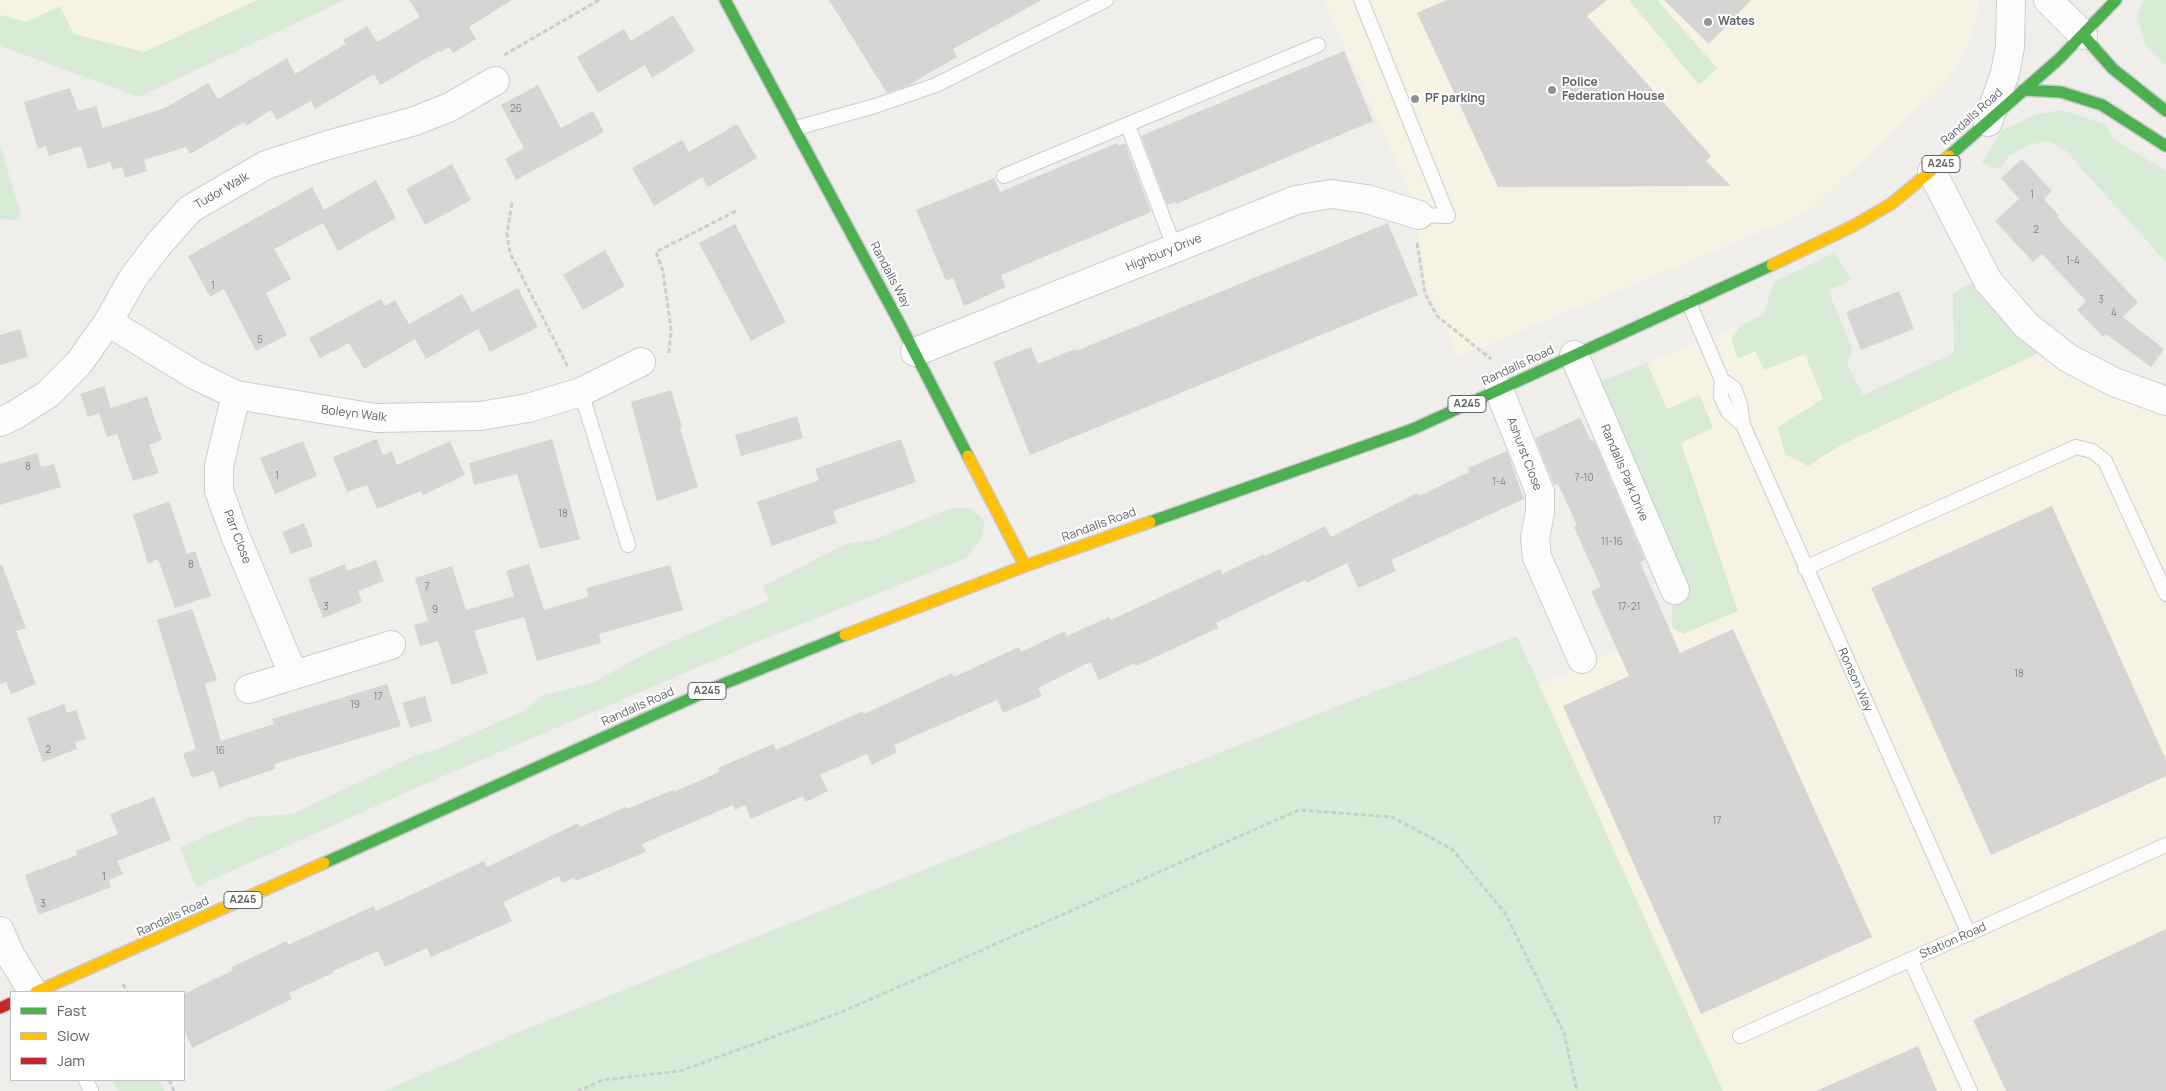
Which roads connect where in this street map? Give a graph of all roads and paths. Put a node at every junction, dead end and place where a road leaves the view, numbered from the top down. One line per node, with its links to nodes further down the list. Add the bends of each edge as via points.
1 (599, 0): 10 (path)
2 (725, 0): 15 (main road, Randalls Way)
3 (1106, 0): 15 (lane, via 936,85)
4 (1360, 0): 21 (lane, via 1448,216)
5 (2011, 0): 13 (street, via 2010,47 2005,73)
6 (2048, 0): 8 (street)
7 (2116, 0): 8 (main road, Randalls Road / A245)
8 (2083, 35): 11 (main road, Randalls Road / A245); 12 (main road, via 2113,68)
9 (1318, 44): 14 (lane)
10 (499, 69): 24 (street, Tudor Walk, via 450,107 266,165 190,209 133,278)
11 (2023, 90): 13 (main road, Randalls Road / A245); 16 (main road, via 2061,92 2102,105)
12 (2166, 111)
13 (1988, 122): 17 (main road, Randalls Road / A245)
14 (1128, 126): 18 (lane); 22 (lane)
15 (796, 128): 25 (main road, Randalls Way)
16 (2166, 146)
17 (1932, 172): 23 (main road, Randalls Road / A245, via 1891,204 1853,226); 33 (street, via 1988,281 2026,325 2068,358 2114,382)
18 (1004, 176)
19 (512, 203): 31 (path, via 507,233 510,253)
20 (736, 211): 27 (path, via 656,252 663,271 671,329)
21 (1415, 214): 22 (street, Highbury Drive, via 1367,198 1330,194 1296,200); 28 (path, via 1425,293 1437,316)
22 (1175, 249): 25 (street, Highbury Drive)
23 (1689, 303): 26 (main road, Randalls Road / A245); 37 (lane, Ronson Way, via 1722,380 1734,388 1743,425)
24 (108, 322): 32 (street, Boleyn Walk, via 195,375); 34 (street, Tudor Walk, via 79,363 48,394)
25 (915, 352): 36 (main road, Randalls Way)
26 (1574, 355): 30 (main road, Randalls Road / A245); 38 (street, Randalls Park Drive)
27 (668, 356)
28 (1491, 360)
29 (641, 362): 31 (street, Boleyn Walk)
30 (1499, 390): 36 (main road, Randalls Road / A245, via 1386,439); 41 (street, Ashurst Close, via 1540,492 1535,538 1537,557)
31 (581, 392): 32 (street, Boleyn Walk, via 528,408 480,416 420,418 376,418); 35 (lane)
32 (236, 395): 42 (street, Parr Close, via 219,466 219,490)
33 (2166, 401)
34 (0, 422)
35 (628, 546)
36 (1025, 566): 49 (main road, Randalls Road / A245, via 893,615 716,687)
37 (1805, 568): 39 (lane, via 2076,447 2092,451 2105,460); 46 (lane, Ronson Way)
38 (1674, 590)
39 (2166, 594)
40 (392, 645): 42 (street)
41 (1582, 659)
42 (293, 674): 43 (street)
43 (249, 688)
44 (2166, 845): 46 (lane, Station Road)
45 (0, 931): 48 (street, via 9,953)
46 (1969, 934): 47 (lane, Station Road)
47 (1911, 961): 50 (lane, Station Road); 53 (lane)
48 (34, 991)
49 (37, 991)
50 (1740, 1036)
51 (577, 1091): 52 (path, via 603,1080 680,1072 844,1011 1299,810 1392,817 1452,849 1505,913 1564,1033)
52 (1577, 1091)
53 (1970, 1091)

